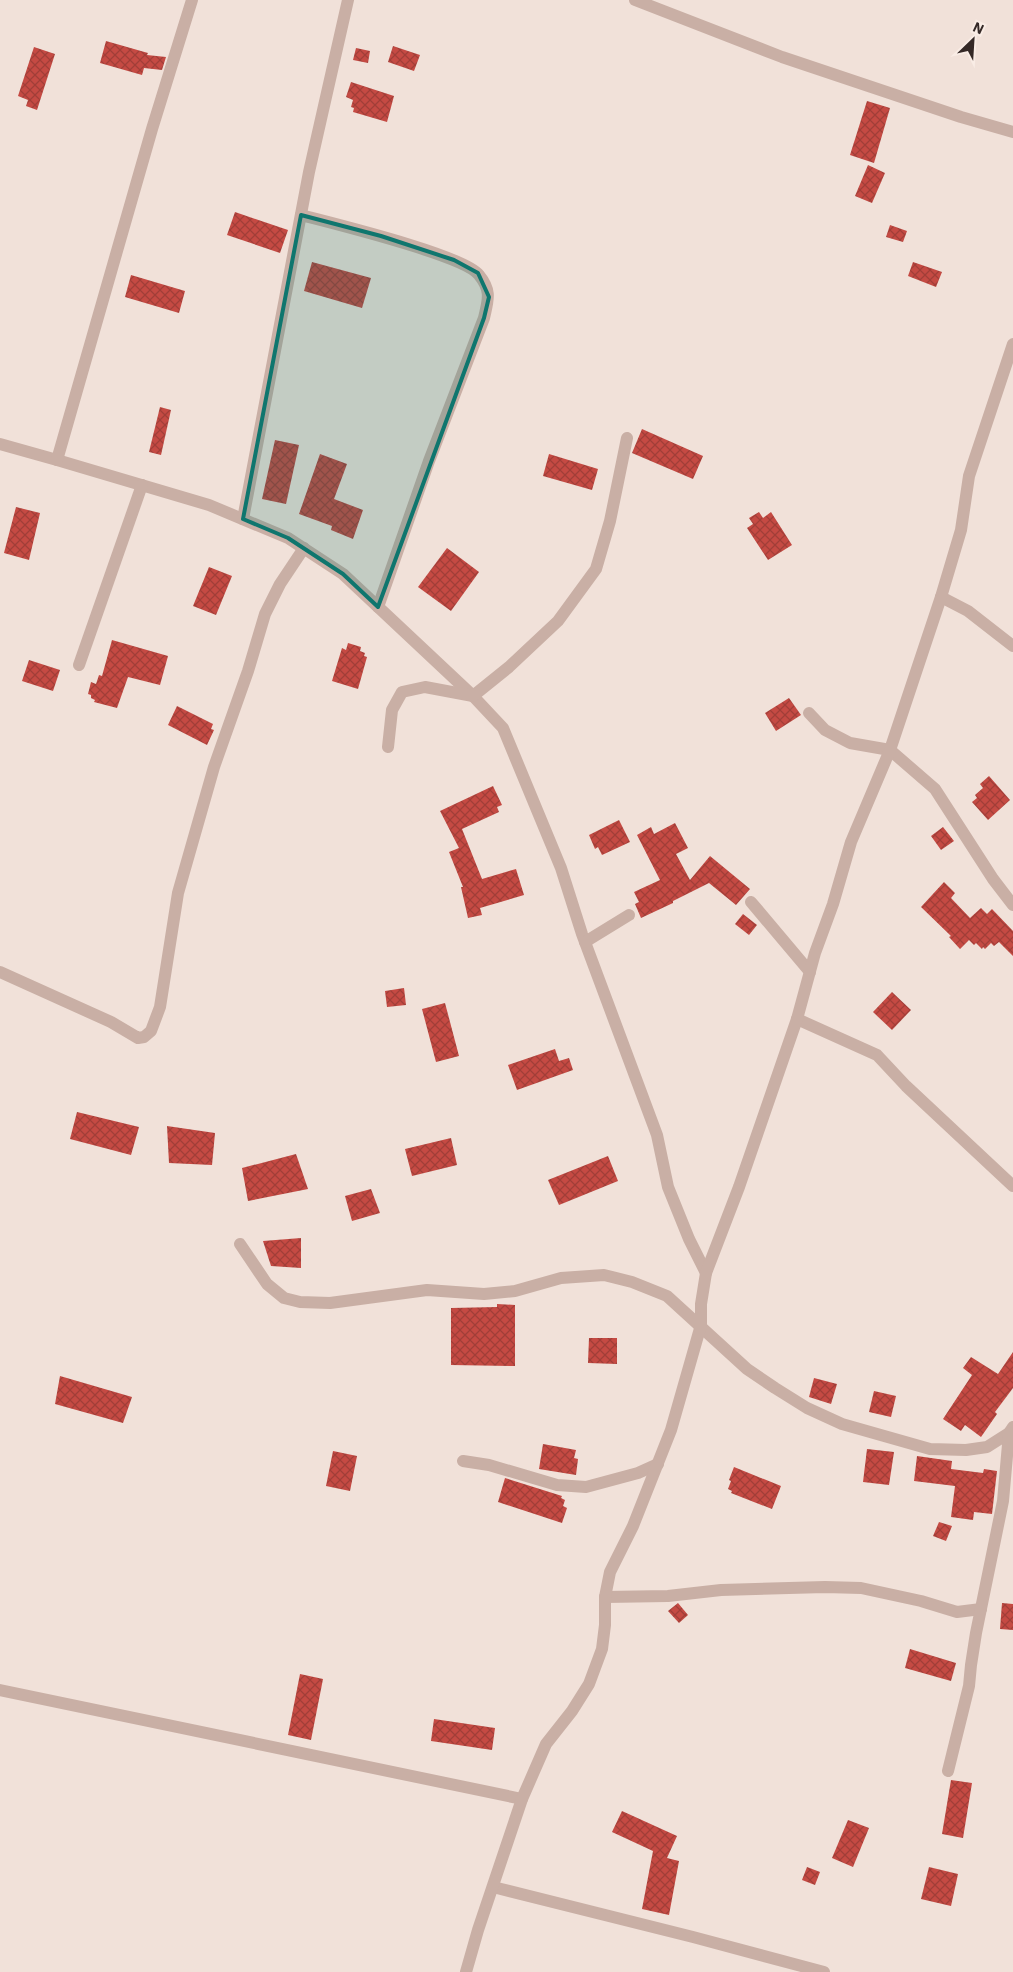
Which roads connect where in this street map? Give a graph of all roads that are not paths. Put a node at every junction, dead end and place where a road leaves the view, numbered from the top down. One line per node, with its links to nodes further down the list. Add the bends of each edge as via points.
1 (192, 0): 9 (street)
2 (348, 0): 5 (street)
3 (635, 0): 4 (street, via 782,57)
4 (1013, 132)
5 (301, 215): 11 (street); 14 (street, via 454,260 478,273 489,296 484,318)
6 (1013, 344): 13 (street, via 969,476 960,530)
7 (627, 438): 17 (street, via 610,521 596,569 558,621 510,667)
8 (0, 444): 9 (street)
9 (57, 460): 10 (street)
10 (142, 485): 11 (street); 16 (street)
11 (243, 519): 12 (street)
12 (304, 548): 14 (street, via 343,574); 25 (street, via 264,614 214,767 178,893 160,1007 151,1032 138,1038 111,1022)
13 (941, 597): 15 (street, via 968,611); 20 (street)
14 (378, 607): 17 (street)
15 (1013, 646)
16 (79, 665)
17 (473, 696): 19 (street, via 425,687 402,692 392,710); 24 (street, via 503,728 561,868)
18 (809, 713): 20 (street, via 825,730 850,743)
19 (388, 747)
20 (890, 750): 22 (street, via 935,789); 26 (street, via 851,842)
21 (751, 902): 26 (street)
22 (1013, 905)
23 (629, 915): 24 (street)
24 (585, 942): 30 (street, via 657,1136 668,1187)
25 (0, 972)
26 (810, 972): 27 (street)
27 (797, 1019): 28 (street, via 877,1055); 30 (street)
28 (1013, 1186)
29 (240, 1244): 31 (street, via 267,1284 284,1298 300,1302 330,1303 427,1290 484,1294 515,1291 561,1278 604,1275 667,1296)
30 (706, 1273): 31 (street)
31 (700, 1325): 32 (street, via 747,1369 807,1408 842,1424 930,1449 987,1447); 34 (street, via 671,1430)
32 (1011, 1430): 36 (street, via 1003,1501)
33 (463, 1461): 34 (street, via 489,1465 557,1485 586,1487)
34 (658, 1464): 35 (street, via 610,1572)
35 (605, 1597): 36 (street, via 834,1587 870,1590 957,1612); 39 (street, via 602,1649 589,1684 546,1744)
36 (981, 1609): 38 (street, via 969,1686)
37 (0, 1690): 39 (street)
38 (948, 1770)
39 (522, 1799): 40 (street)
40 (493, 1887): 41 (street); 42 (street)
41 (466, 1972)
42 (824, 1972)

